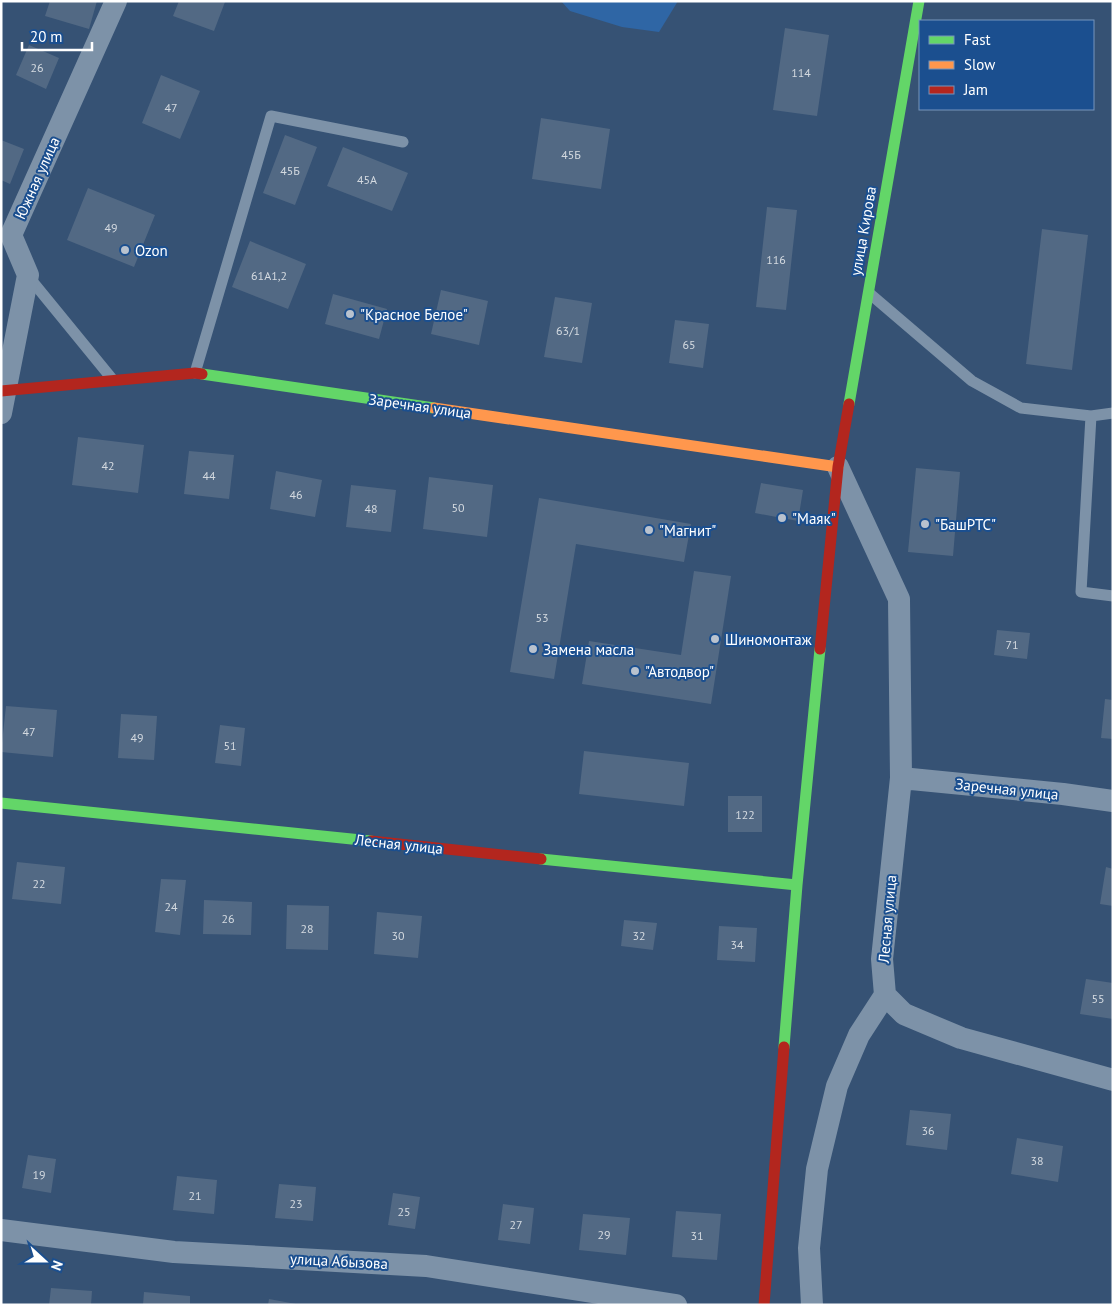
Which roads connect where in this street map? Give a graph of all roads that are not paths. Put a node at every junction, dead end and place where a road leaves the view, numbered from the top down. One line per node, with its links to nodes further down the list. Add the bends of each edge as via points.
1 (116, 1): 4 (street, Южная улица, via 11,236)
2 (919, 1): 5 (street, улица Кирова)
3 (403, 142): 6 (lane, via 270,116)
4 (28, 275): 7 (lane); 8 (street)
5 (868, 292): 10 (lane, via 972,381 1021,408); 11 (street, улица Кирова)
6 (196, 373): 7 (street, Заречная улица); 11 (street, Заречная улица)
7 (114, 381): 8 (street, Заречная улица)
8 (3, 398)
9 (1113, 413): 10 (lane)
10 (1091, 416): 12 (lane, via 1081,592)
11 (838, 467): 13 (street, Лесная улица, via 899,599); 16 (street, улица Кирова)
12 (1113, 596)
13 (901, 778): 14 (street, Заречная улица); 17 (street, Лесная улица, via 882,959)
14 (1113, 801)
15 (1, 803): 16 (street, Лесная улица)
16 (797, 885): 21 (street, улица Кирова)
17 (885, 995): 18 (street, via 904,1014 961,1038); 22 (street, via 859,1035 837,1086 817,1170 810,1248)
18 (1113, 1080)
19 (1, 1230): 20 (street, улица Абызова, via 174,1252 426,1266)
20 (676, 1305)
21 (764, 1305)
22 (812, 1305)

